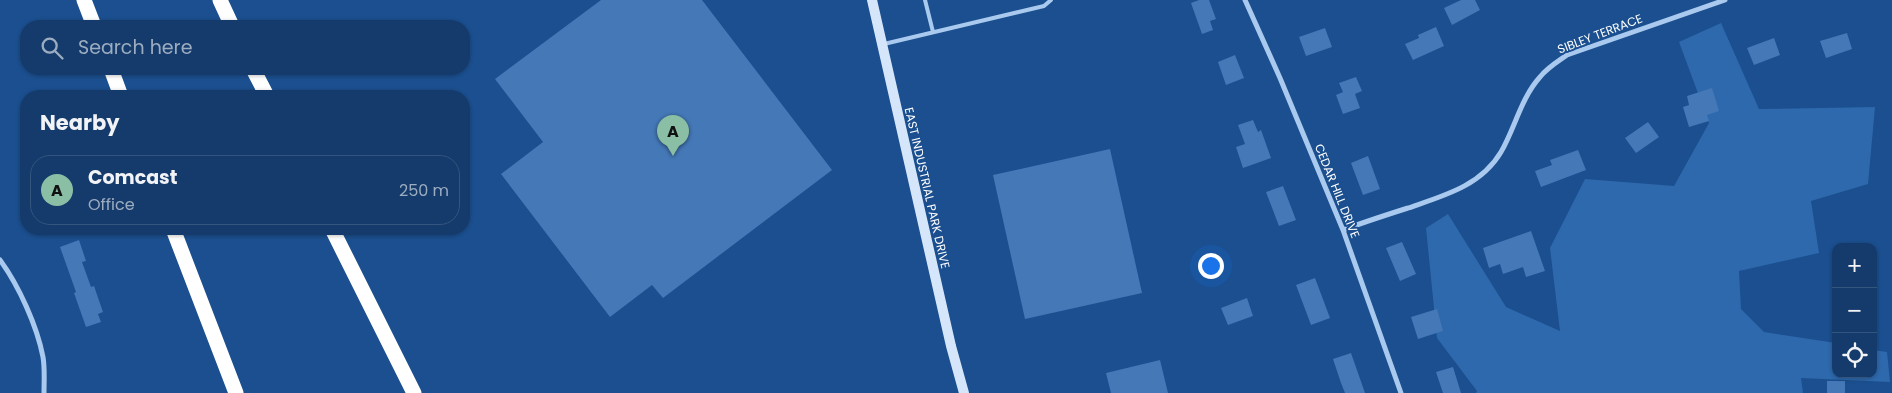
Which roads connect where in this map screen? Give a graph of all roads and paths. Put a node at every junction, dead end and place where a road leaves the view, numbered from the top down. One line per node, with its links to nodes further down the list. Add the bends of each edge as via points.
1 (84, 0): 8 (highway)
2 (220, 0): 9 (highway)
3 (872, 0): 11 (street, EAST INDUSTRIAL PARK DRIVE)
4 (924, 0): 10 (lane)
5 (1051, 0): 10 (lane, via 1044,6)
6 (1245, 0): 16 (street, CEDAR HILL DRIVE)
7 (1725, 0): 16 (street, SIBLEY TERRACE, via 1567,55 1552,65 1530,90 1501,152 1478,177 1449,194)
8 (92, 20)
9 (229, 20)
10 (933, 32): 11 (lane)
11 (882, 44): 23 (street, EAST INDUSTRIAL PARK DRIVE)
12 (113, 75): 14 (highway)
13 (256, 75): 15 (highway)
14 (120, 90)
15 (264, 90)
16 (1342, 230): 24 (street, CEDAR HILL DRIVE)
17 (175, 235): 21 (highway)
18 (335, 235): 22 (highway)
19 (0, 260): 20 (street, via 21,296 34,328 43,357)
20 (44, 393)
21 (236, 393)
22 (414, 393)
23 (962, 393)
24 (1402, 393)

